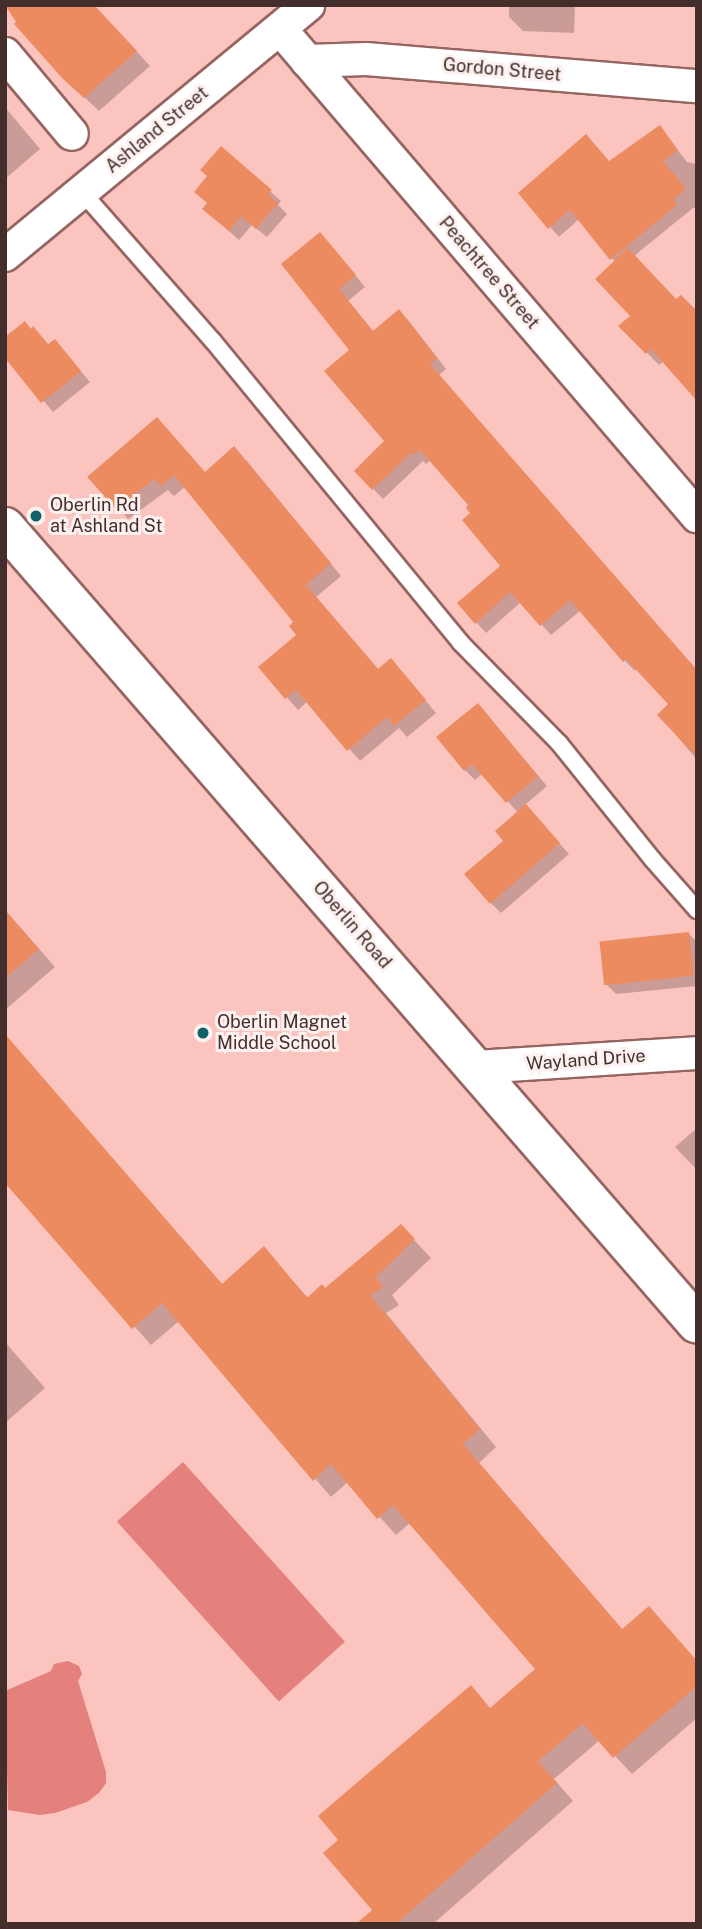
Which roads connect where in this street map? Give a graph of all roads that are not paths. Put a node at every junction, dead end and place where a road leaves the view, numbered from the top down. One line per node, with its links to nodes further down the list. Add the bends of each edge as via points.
1 (308, 5): 2 (street, Ashland Street)
2 (281, 30): 4 (street, Peachtree Street); 7 (street, Ashland Street)
3 (5, 54): 6 (street)
4 (307, 61): 5 (street, Gordon Street, via 366,59); 9 (street, Peachtree Street)
5 (697, 86)
6 (72, 134)
7 (82, 192): 8 (street, Ashland Street); 11 (lane, via 213,341 461,643 559,743)
8 (5, 254)
9 (697, 516)
10 (5, 527): 13 (main road, Oberlin Road)
11 (697, 910)
12 (697, 1053): 13 (street, Wayland Drive)
13 (476, 1067): 14 (main road, Oberlin Road)
14 (697, 1324)

